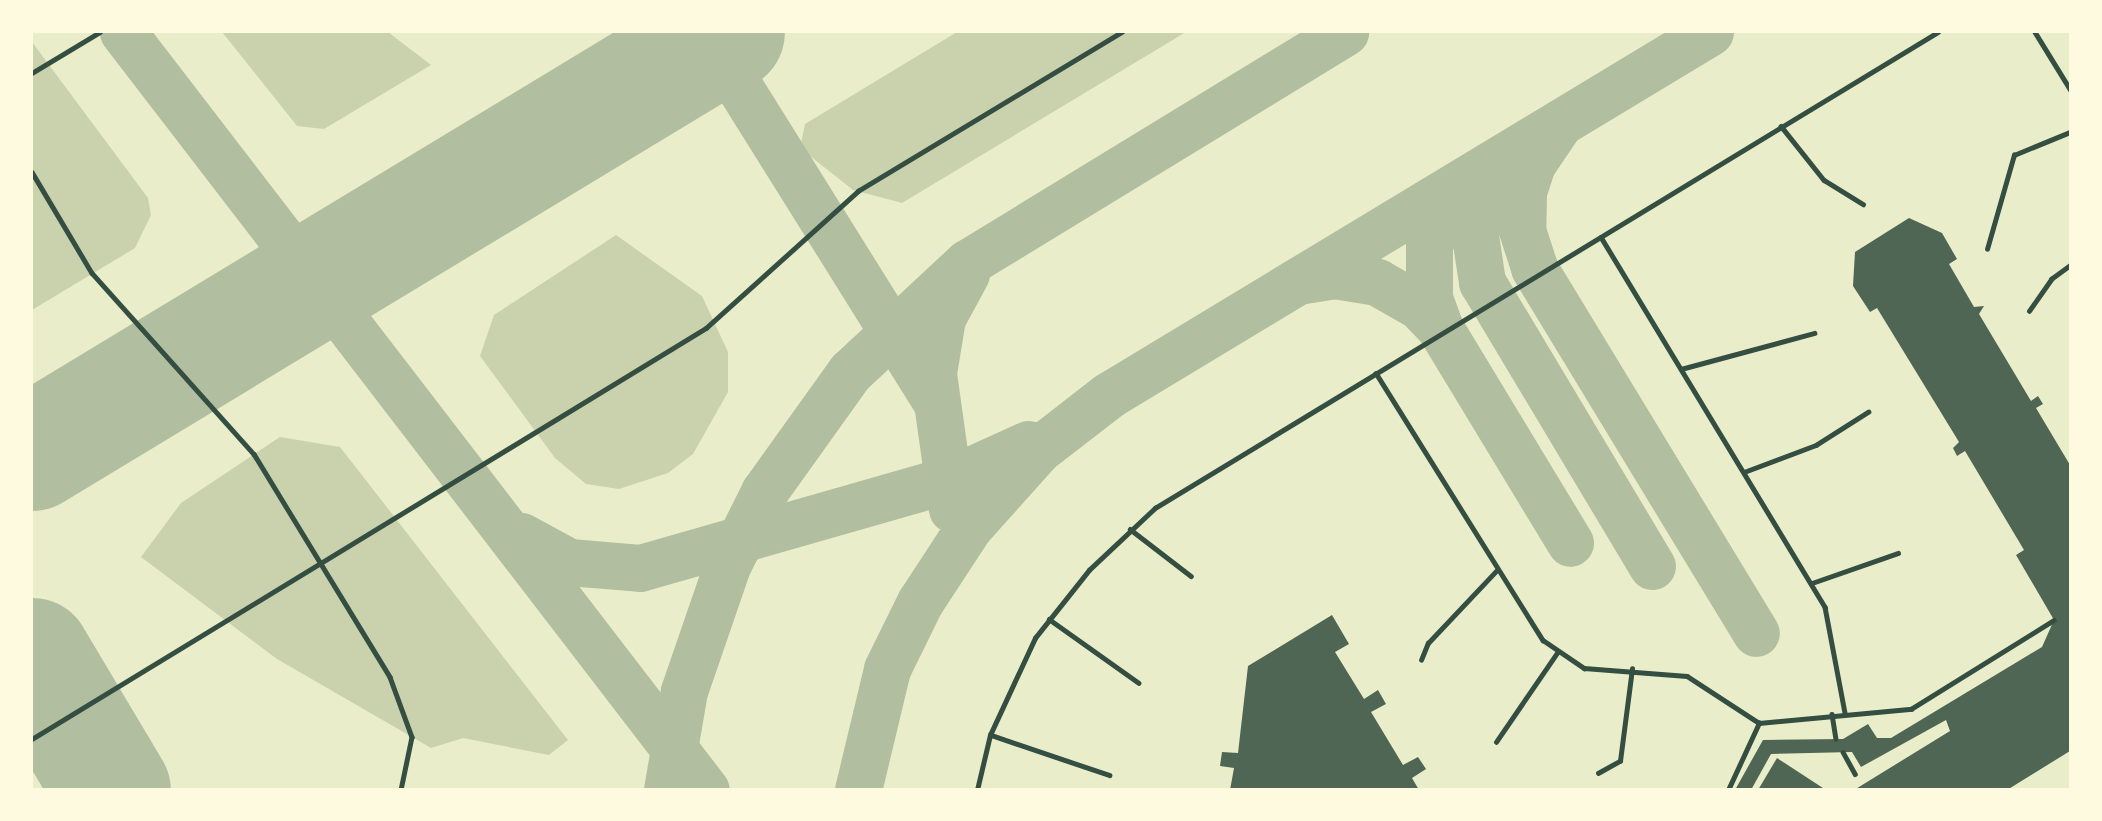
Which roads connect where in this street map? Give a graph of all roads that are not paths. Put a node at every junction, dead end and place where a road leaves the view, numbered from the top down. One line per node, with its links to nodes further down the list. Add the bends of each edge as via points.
1 (100, 32): 5 (lane)
2 (1122, 32): 22 (lane, via 858,191 706,328)
3 (1938, 32): 7 (lane)
4 (2035, 32): 6 (lane)
5 (32, 73)
6 (2070, 89)
7 (1782, 126): 10 (lane, via 1828,184); 11 (lane)
8 (2070, 132): 12 (lane, via 2014,155)
9 (32, 172): 22 (lane, via 92,274 254,454)
10 (1863, 204)
11 (1601, 236): 16 (lane); 17 (lane)
12 (1987, 249)
13 (2070, 265): 14 (lane, via 2051,279)
14 (2029, 311)
15 (1814, 333): 16 (lane)
16 (1681, 369): 19 (lane)
17 (1376, 373): 20 (lane); 23 (lane)
18 (1868, 412): 19 (lane, via 1816,445)
19 (1744, 472): 25 (lane)
20 (1130, 529): 24 (lane); 26 (lane)
21 (1898, 553): 25 (lane)
22 (320, 563): 36 (lane); 43 (lane, via 390,677 412,737)
23 (1496, 571): 28 (lane, via 1523,615); 29 (lane, via 1428,643)
24 (1191, 576)
25 (1812, 583): 32 (lane, via 1832,625)
26 (1049, 618): 31 (lane); 35 (lane)
27 (2054, 620): 32 (lane, via 1911,709)
28 (1557, 653): 30 (lane, via 1584,668); 38 (lane)
29 (1421, 660)
30 (1632, 670): 34 (lane, via 1704,684); 40 (lane, via 1620,761)
31 (1139, 683)
32 (1845, 713): 33 (lane)
33 (1832, 714): 34 (lane); 37 (lane)
34 (1759, 723): 45 (lane)
35 (990, 735): 42 (lane); 44 (lane)
36 (32, 739)
37 (1836, 739)
38 (1496, 742)
39 (1843, 752): 41 (lane)
40 (1598, 773)
41 (1855, 774)
42 (1109, 775)
43 (401, 789)
44 (977, 789)
45 (1728, 789)

